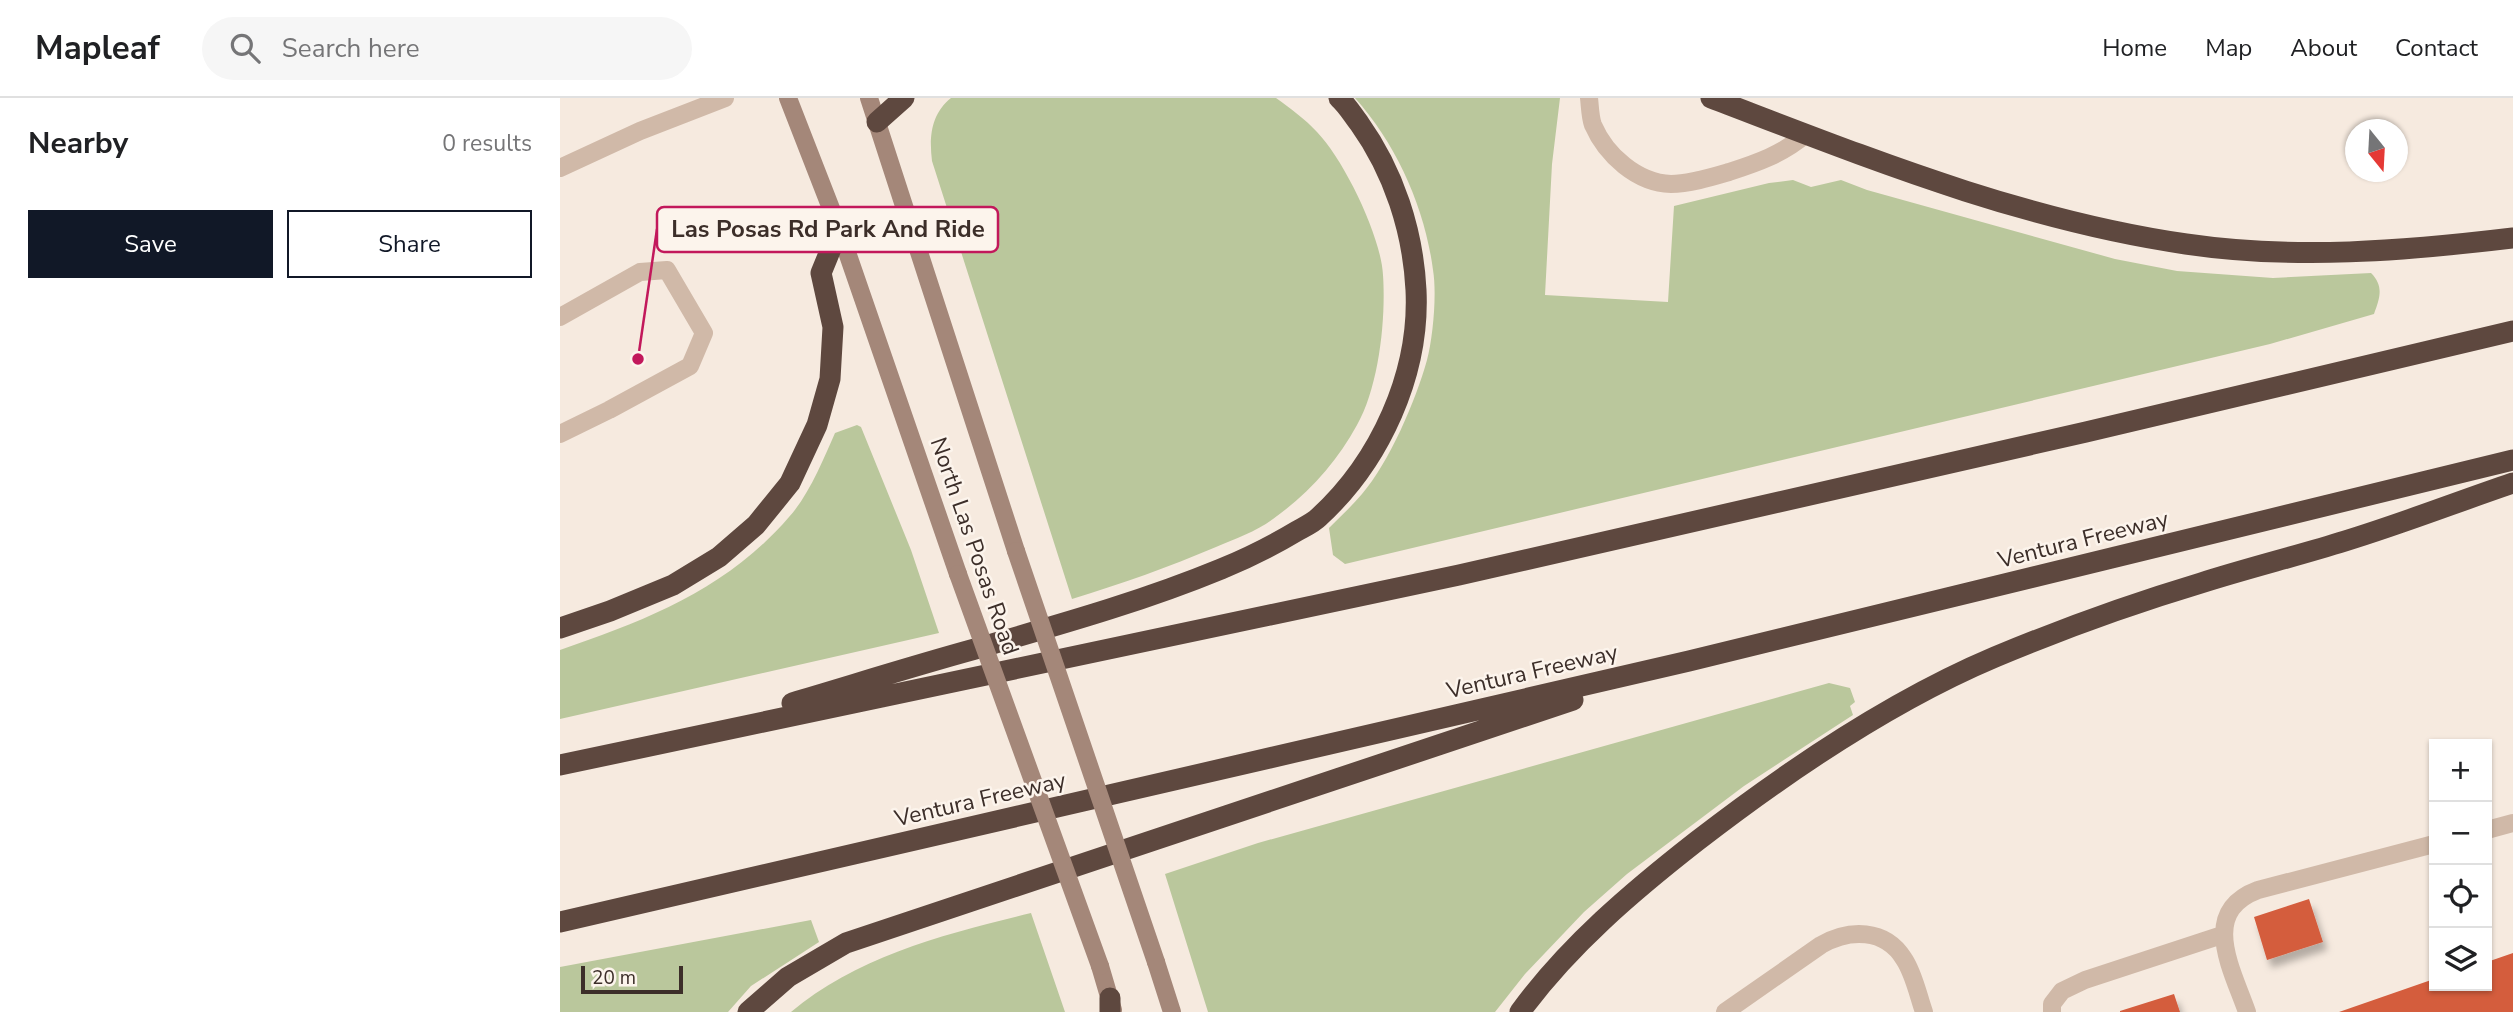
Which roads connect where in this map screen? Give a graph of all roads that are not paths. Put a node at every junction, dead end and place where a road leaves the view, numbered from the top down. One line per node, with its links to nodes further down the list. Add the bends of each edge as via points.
1 (725, 98): 10 (street)
2 (788, 98): 11 (main road, North Las Posas Road)
3 (869, 98): 8 (main road, North Las Posas Road)
4 (904, 98): 8 (highway)
5 (1339, 98): 20 (highway, via 1371,140 1390,177 1415,263 1417,310 1411,356 1382,433 1360,473 1318,519 1263,551 1081,619)
6 (1589, 98): 9 (street, via 1593,124 1613,156 1630,170 1672,184 1757,163 1791,147)
7 (1711, 98): 9 (highway)
8 (877, 122): 29 (main road, North Las Posas Road, bridge)
9 (1806, 134): 12 (highway, via 2000,203 2092,227 2187,244 2333,253)
10 (560, 168)
11 (839, 229): 18 (highway, via 821,273 833,327 830,379 817,425 790,483 756,525 719,557 673,585); 27 (main road, North Las Posas Road, bridge)
12 (2513, 238)
13 (560, 317): 15 (street, via 640,272 667,270 704,333 690,366)
14 (2513, 331): 20 (highway, via 1473,572)
15 (560, 434)
16 (2513, 460): 19 (highway, Ventura Freeway)
17 (2513, 483): 30 (highway, via 2100,616 1993,658 1903,703 1741,807 1652,876 1575,948)
18 (560, 628)
19 (1689, 661): 25 (highway, Ventura Freeway); 28 (highway, via 846,943 788,976)
20 (643, 747): 21 (highway)
21 (560, 765)
22 (2513, 823): 23 (street)
23 (2492, 829)
24 (2429, 845): 26 (street, via 2246,895 2228,914)
25 (560, 922)
26 (2222, 935): 33 (street, via 2085,980 2062,991); 34 (street)
27 (1111, 1007)
28 (748, 1012)
29 (1172, 1012)
30 (1520, 1012)
31 (1725, 1012): 32 (street, via 1821,945 1850,933 1866,933 1895,948 1906,961)
32 (1924, 1012)
33 (2052, 1012)
34 (2247, 1012)

